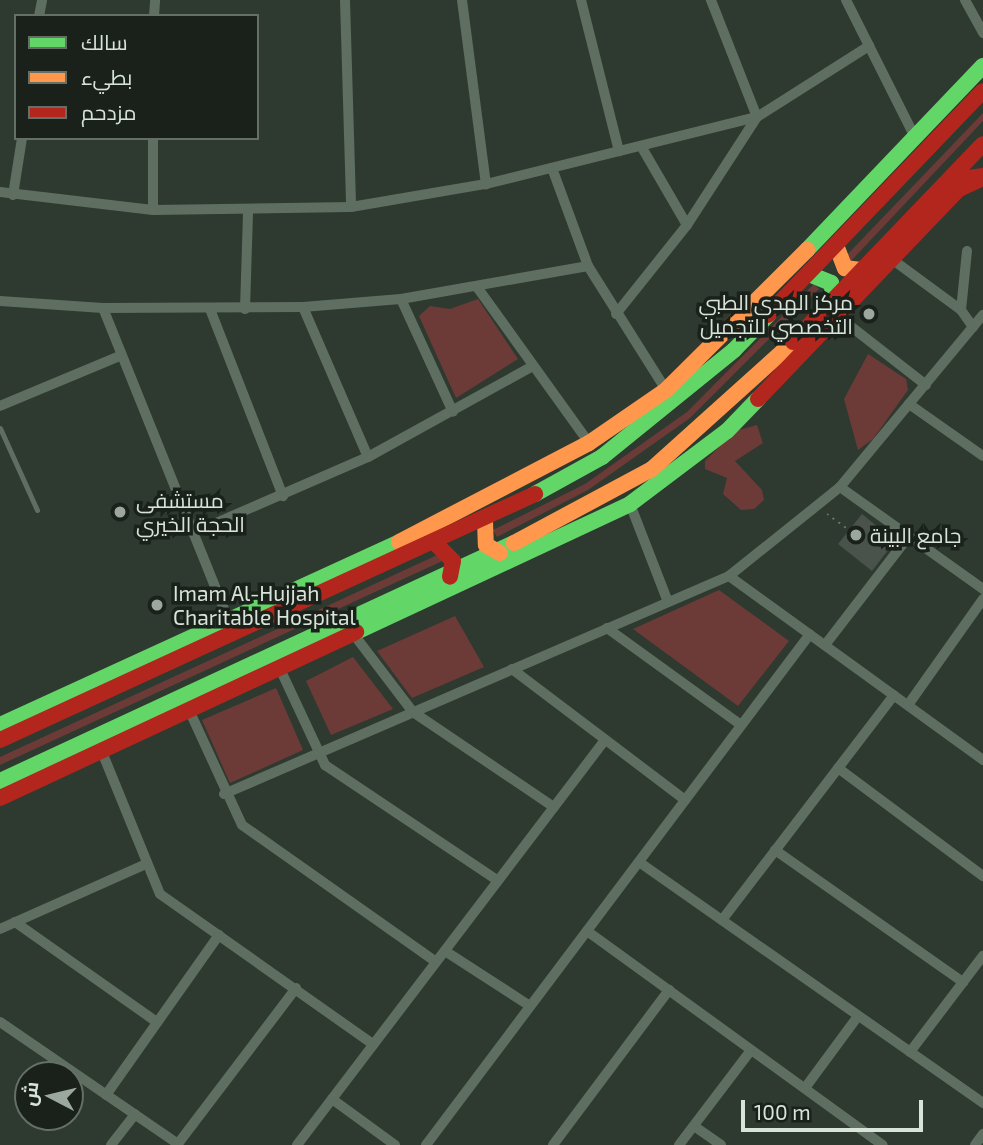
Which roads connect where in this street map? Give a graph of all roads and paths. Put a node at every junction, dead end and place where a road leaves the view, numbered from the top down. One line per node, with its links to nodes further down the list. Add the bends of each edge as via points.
1 (345, 0): 25 (street)
2 (462, 0): 21 (street)
3 (581, 0): 17 (street)
4 (711, 0): 11 (street)
5 (846, 0): 8 (street)
6 (965, 0): 7 (street)
7 (983, 33)
8 (869, 46): 11 (street); 12 (street)
9 (983, 66): 12 (main road)
10 (983, 91): 29 (main road)
11 (757, 117): 16 (street); 28 (street)
12 (915, 137): 47 (main road)
13 (22, 140): 24 (street)
14 (153, 140): 26 (street)
15 (983, 144): 18 (main road)
16 (641, 146): 17 (street); 28 (street)
17 (619, 151): 19 (street)
18 (976, 164): 22 (main road)
19 (552, 168): 21 (street); 32 (street)
20 (983, 177): 22 (main road, via 959,177); 31 (main road, via 959,189)
21 (486, 184): 25 (street)
22 (942, 188): 33 (main road)
23 (0, 192): 24 (street)
24 (13, 195): 26 (street)
25 (351, 207): 27 (street)
26 (153, 210): 27 (street)
27 (248, 212): 42 (street)
28 (687, 225): 44 (street)
29 (836, 246): 33 (main road, via 845,268); 34 (main road)
30 (967, 251): 43 (street)
31 (893, 260): 43 (street); 45 (main road)
32 (588, 266): 35 (street); 44 (street)
33 (861, 270): 37 (main road)
34 (809, 274): 37 (main road, via 831,283); 47 (main road)
35 (477, 287): 36 (street); 49 (street)
36 (401, 299): 39 (street); 56 (street)
37 (834, 299): 50 (main road)
38 (0, 301): 40 (street)
39 (303, 307): 42 (street); 60 (street)
40 (103, 308): 41 (street); 48 (street)
41 (210, 309): 42 (street); 62 (street)
42 (245, 309)
43 (961, 310): 46 (street)
44 (616, 314): 53 (street)
45 (840, 317): 51 (street); 52 (main road)
46 (979, 323): 51 (street)
47 (729, 344): 53 (main road); 66 (main road, via 602,457)
48 (122, 355): 55 (street); 68 (street)
49 (533, 366): 56 (street); 58 (street)
50 (759, 377): 52 (main road); 71 (main road, via 652,469)
51 (926, 385): 54 (street)
52 (771, 389): 63 (main road, via 727,431)
53 (666, 390): 58 (main road)
54 (909, 404): 59 (street); 61 (street)
55 (0, 407)
56 (453, 412): 60 (street)
57 (0, 428): 65 (lane)
58 (589, 443): 74 (main road, via 530,479)
59 (983, 456)
60 (368, 457): 62 (street)
61 (841, 487): 64 (street); 69 (street)
62 (283, 496): 68 (street)
63 (630, 503): 77 (street); 80 (main road)
64 (817, 506): 67 (path); 72 (street)
65 (37, 510)
66 (485, 521): 70 (main road); 71 (main road, via 486,544)
67 (849, 530)
68 (193, 533): 78 (street)
69 (909, 536): 75 (street); 82 (street)
70 (436, 544): 73 (main road, via 453,561); 74 (main road)
71 (500, 553): 73 (main road)
72 (729, 576): 77 (street); 81 (street)
73 (450, 577): 80 (main road)
74 (327, 583): 78 (main road); 91 (main road)
75 (983, 589)
76 (983, 599): 86 (street)
77 (668, 602): 79 (street)
78 (229, 621): 89 (main road)
79 (607, 628): 83 (street); 90 (street)
80 (351, 630): 84 (main road); 88 (street); 97 (main road)
81 (810, 634): 82 (street); 90 (street)
82 (825, 645): 85 (street)
83 (512, 669): 88 (street); 92 (street)
84 (281, 671): 87 (main road); 94 (street)
85 (894, 695): 86 (street); 96 (street)
86 (908, 705): 95 (street)
87 (190, 712): 93 (main road); 98 (street)
88 (413, 712): 94 (street); 101 (street)
89 (0, 725)
90 (741, 725): 100 (street)
91 (0, 740)
92 (606, 740): 100 (street); 101 (street)
93 (102, 752): 99 (main road); 104 (street)
94 (317, 754): 98 (street); 106 (street, via 330,769)
95 (983, 760)
96 (838, 768): 102 (street); 105 (street)
97 (0, 780)
98 (223, 794): 114 (street, via 249,832)
99 (0, 798)
100 (685, 800): 103 (street)
101 (554, 807): 106 (street)
102 (775, 850): 107 (street); 115 (street)
103 (639, 862): 107 (street); 110 (street)
104 (144, 865): 108 (street); 111 (street, via 165,898)
105 (983, 876)
106 (498, 880): 112 (street)
107 (722, 920): 119 (street)
108 (15, 922): 109 (street); 121 (street)
109 (0, 929)
110 (587, 931): 117 (street); 118 (street)
111 (219, 935): 116 (street); 121 (street)
112 (445, 950): 114 (street); 118 (street)
113 (983, 956): 115 (street)
114 (436, 962): 122 (street)
115 (963, 982): 124 (street)
116 (296, 988): 122 (street); 132 (street)
117 (669, 990): 123 (street); 137 (street)
118 (530, 1006): 136 (street)
119 (858, 1016): 124 (street); 125 (street)
120 (0, 1022): 126 (street)
121 (157, 1022): 126 (street)
122 (373, 1044): 127 (street)
123 (751, 1050): 125 (street); 130 (street)
124 (910, 1052): 128 (street)
125 (804, 1088): 140 (street)
126 (106, 1094): 129 (street)
127 (332, 1099): 134 (street); 135 (street)
128 (983, 1103)
129 (135, 1115): 132 (street); 133 (street)
130 (694, 1126): 138 (street); 139 (street)
131 (983, 1134): 141 (street)
132 (177, 1144)
133 (111, 1145)
134 (296, 1145)
135 (395, 1145)
136 (426, 1145)
137 (553, 1145)
138 (680, 1145)
139 (721, 1145)
140 (883, 1145)
141 (975, 1145)

